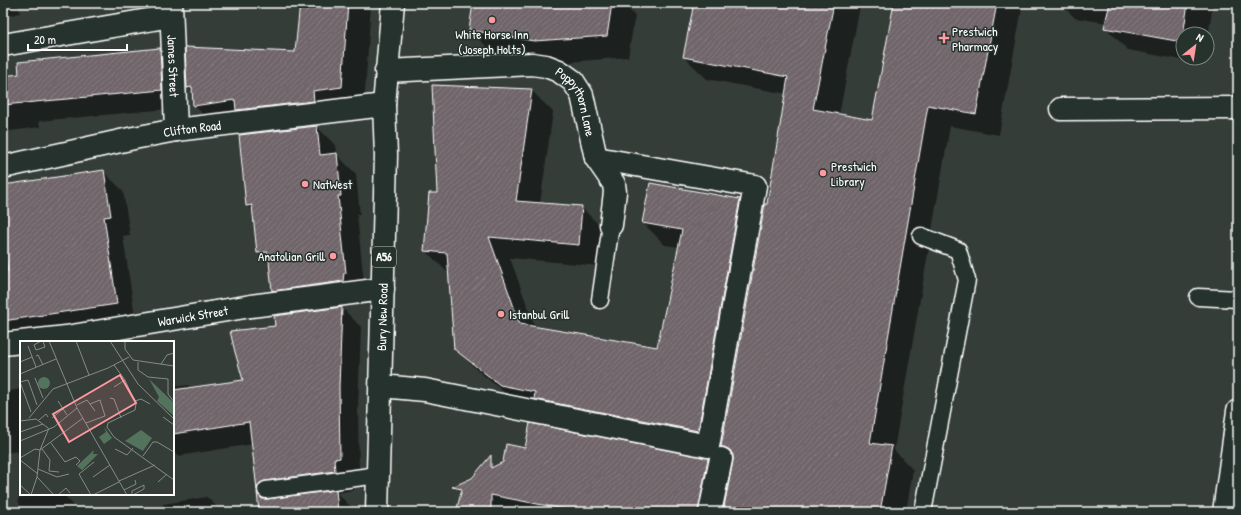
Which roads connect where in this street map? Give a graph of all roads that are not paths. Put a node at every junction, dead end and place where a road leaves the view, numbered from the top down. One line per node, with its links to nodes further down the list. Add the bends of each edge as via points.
1 (393, 3): 4 (main road, Bury New Road / A56)
2 (171, 9): 3 (main road); 8 (main road, James Street)
3 (3, 45)
4 (386, 71): 5 (main road, Bury New Road / A56); 9 (main road, Poppythorn Lane, via 532,64 559,71 573,81 582,95)
5 (384, 105): 8 (main road, Clifton Road); 13 (main road, Bury New Road / A56, via 386,155)
6 (1061, 108): 7 (main road)
7 (1238, 108)
8 (176, 130): 10 (main road, Clifton Road)
9 (596, 158): 11 (main road, Poppythorn Lane, via 614,184); 20 (main road, via 755,186 708,446 425,390)
10 (3, 167)
11 (611, 225): 16 (lane, Poppythorn Lane)
12 (921, 236): 28 (lane, via 958,250 967,280)
13 (383, 289): 17 (main road, Warwick Street, via 251,306); 20 (main road, Bury New Road / A56)
14 (1198, 297): 15 (lane)
15 (1238, 299)
16 (600, 300)
17 (30, 341)
18 (20, 342): 19 (main road, Warwick Street)
19 (3, 344)
20 (381, 386): 23 (main road, Bury New Road / A56)
21 (1238, 411): 24 (main road)
22 (721, 459): 27 (main road)
23 (378, 475): 25 (lane); 26 (main road, Bury New Road / A56)
24 (1233, 479): 29 (main road)
25 (266, 490)
26 (377, 512)
27 (710, 512)
28 (923, 512)
29 (1224, 512)

